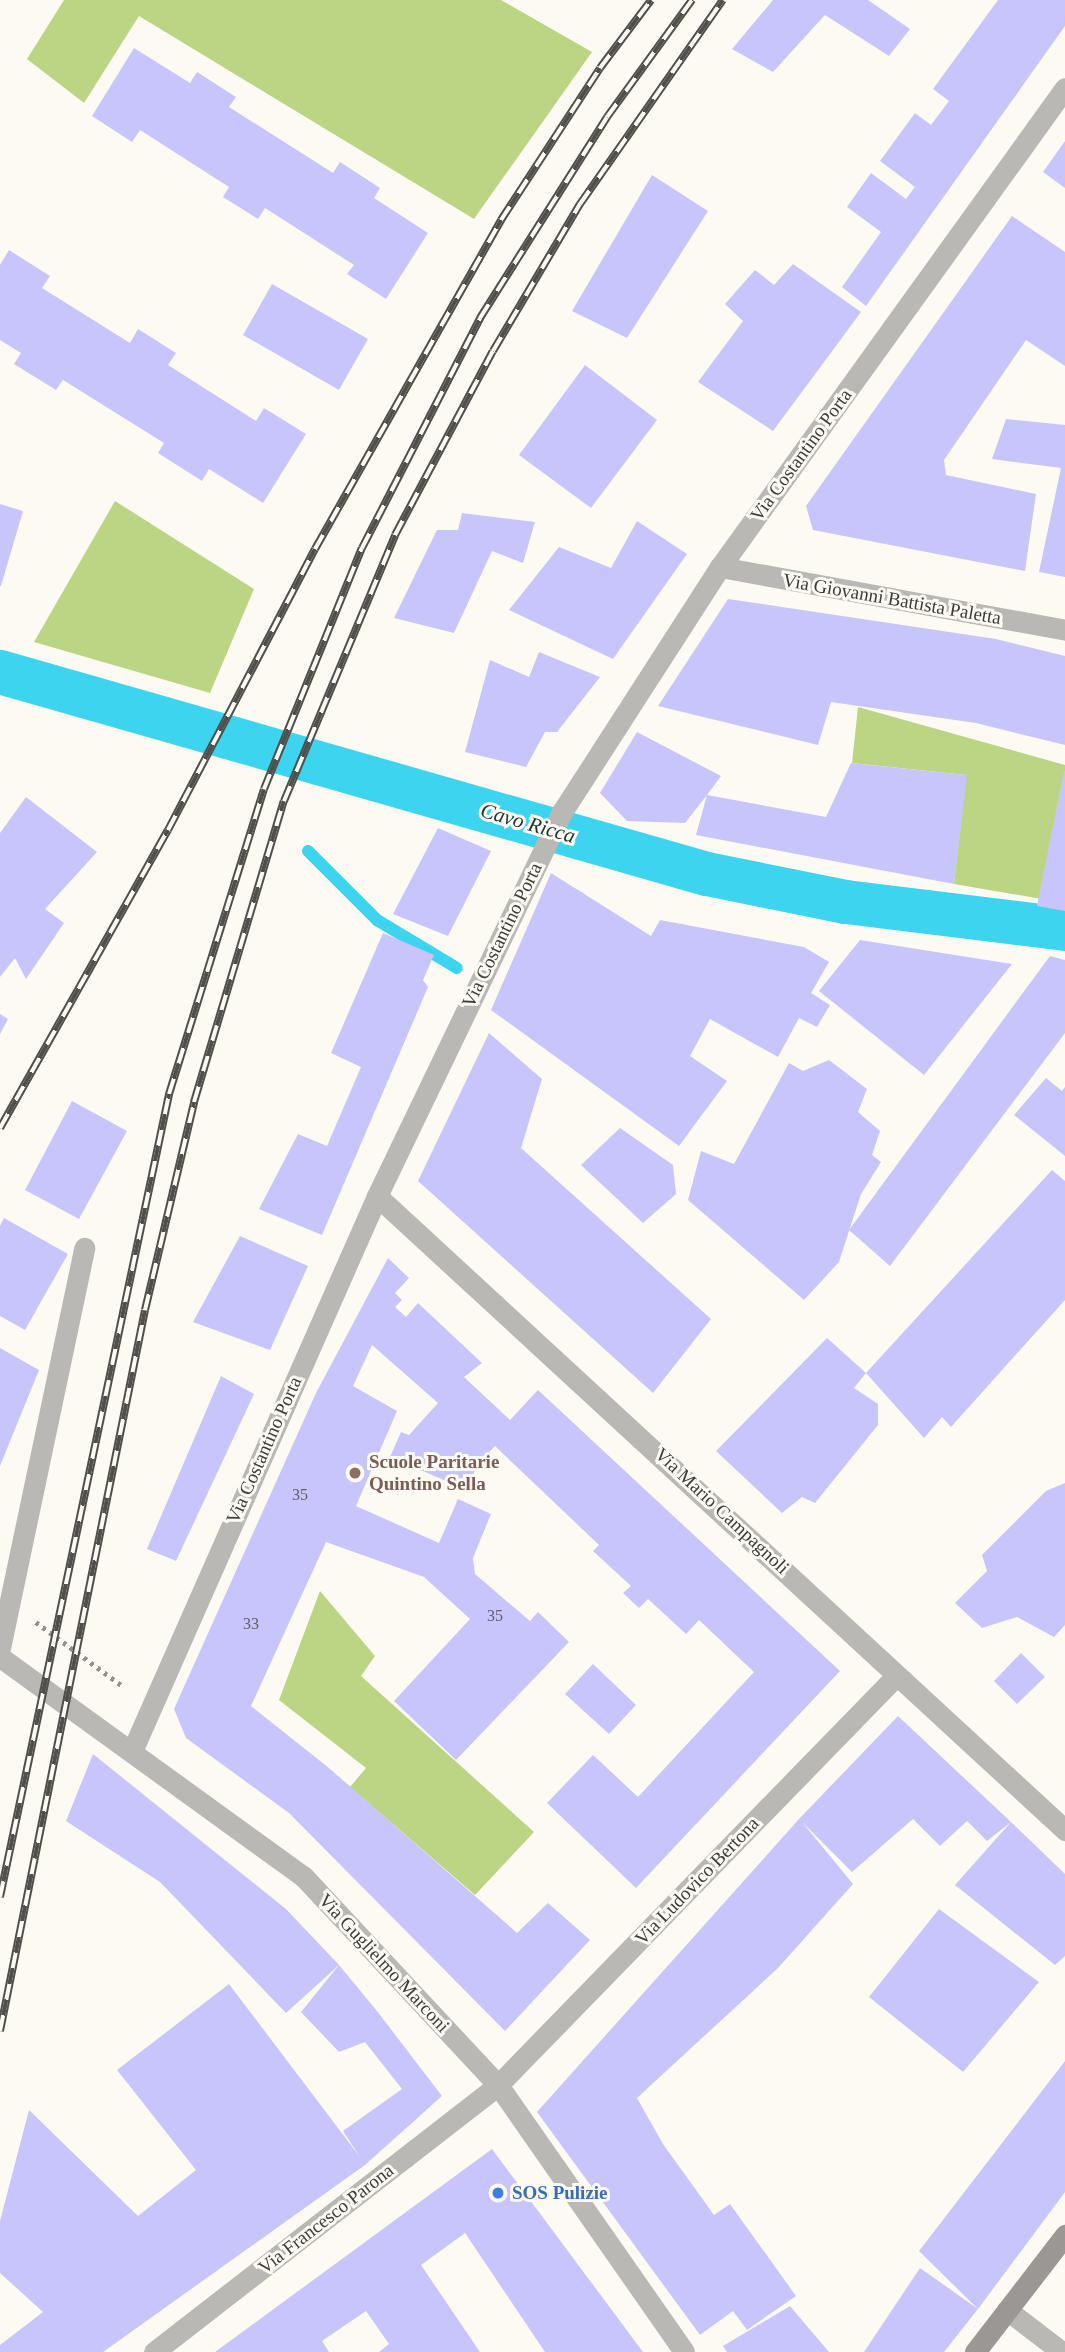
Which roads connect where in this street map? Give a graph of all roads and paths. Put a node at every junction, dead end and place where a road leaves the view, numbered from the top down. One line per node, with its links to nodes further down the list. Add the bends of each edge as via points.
1 (1065, 88): 2 (street, Via Costantino Porta)
2 (720, 567): 3 (street, Via Giovanni Battista Paletta); 4 (street, Via Costantino Porta, via 562,812)
3 (1065, 630)
4 (377, 1196): 9 (street, Via Mario Campagnoli, via 667,1459); 11 (street, Via Costantino Porta)
5 (84, 1248): 6 (street)
6 (9, 1605): 7 (street); 10 (path)
7 (0, 1648)
8 (0, 1657): 11 (street, Via Guglielmo Marconi)
9 (895, 1677): 12 (street, Via Mario Campagnoli); 13 (street, Via Ludovico Bertona)
10 (124, 1687)
11 (133, 1749): 13 (street, Via Guglielmo Marconi, via 303,1876)
12 (1065, 1830)
13 (498, 2085): 16 (street, Via Francesco Parona); 17 (street, Via Guglielmo Marconi)
14 (1065, 2235): 15 (main road)
15 (1007, 2310): 18 (main road); 19 (street)
16 (154, 2352)
17 (684, 2352)
18 (975, 2352)
19 (1062, 2352)

